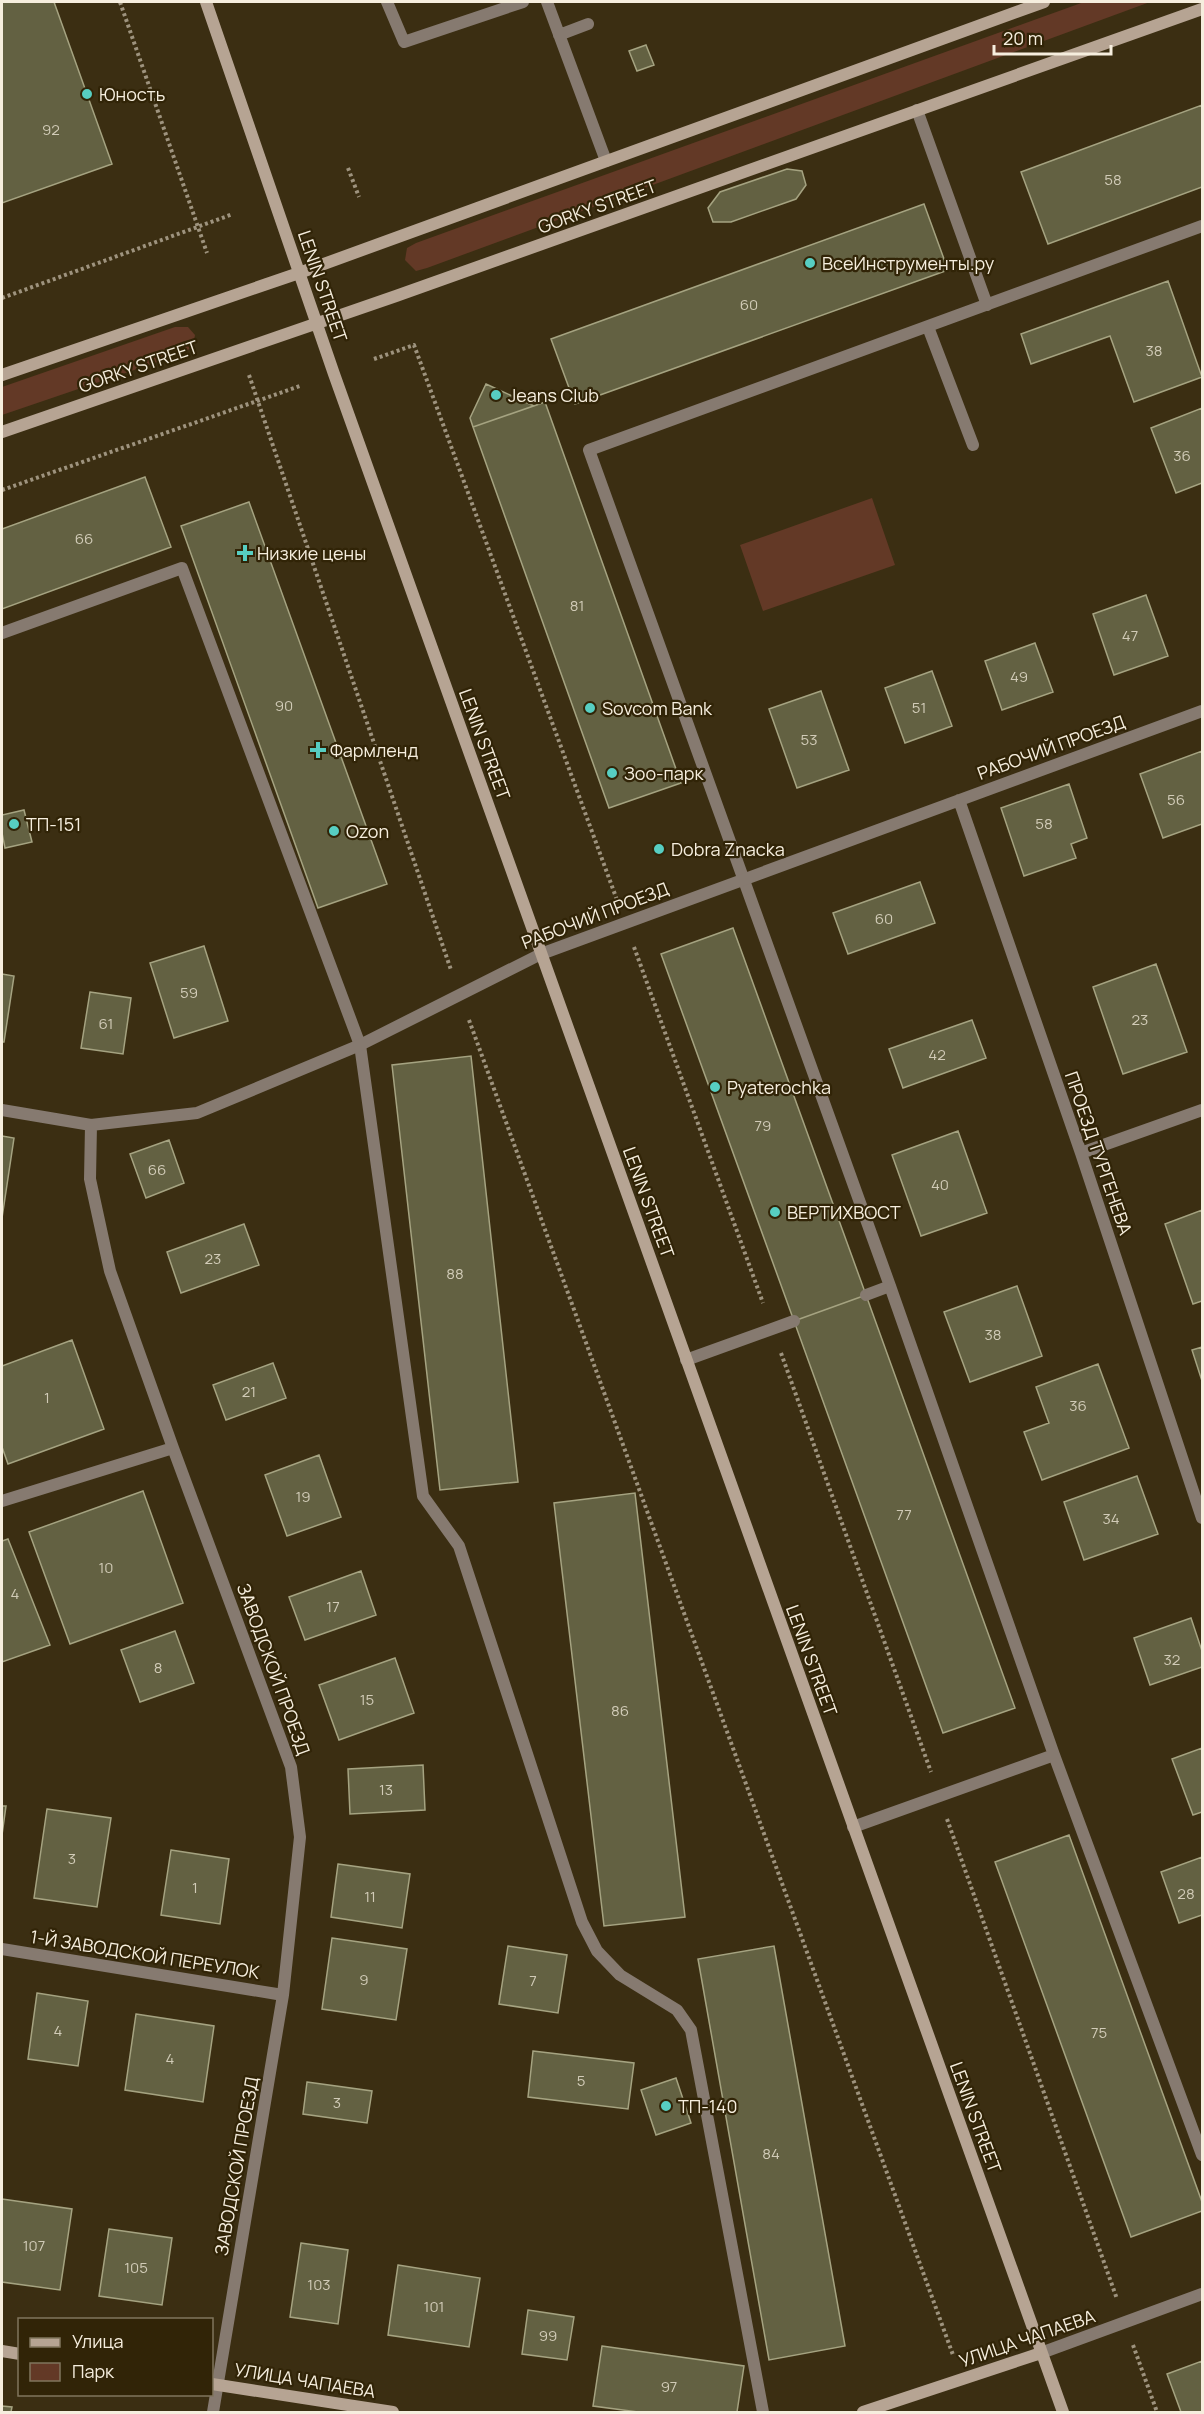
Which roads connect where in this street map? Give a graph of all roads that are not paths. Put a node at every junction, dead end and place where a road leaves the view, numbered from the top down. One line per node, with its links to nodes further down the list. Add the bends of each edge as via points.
1 (206, 2): 12 (main road, LENIN STREET)
2 (387, 2): 3 (street, via 404,42)
3 (523, 2)
4 (547, 2): 8 (street)
5 (1044, 2): 10 (main road, GORKY STREET)
6 (1203, 9): 9 (main road, GORKY STREET)
7 (588, 24): 8 (street)
8 (559, 35): 10 (street)
9 (917, 111): 13 (street); 14 (main road, GORKY STREET)
10 (606, 161): 12 (main road, GORKY STREET)
11 (1203, 226): 13 (street)
12 (299, 273): 14 (main road, LENIN STREET); 16 (main road, GORKY STREET)
13 (987, 305): 15 (street)
14 (316, 323): 17 (main road, GORKY STREET); 23 (main road, LENIN STREET)
15 (928, 327): 18 (street); 22 (street, via 589,450)
16 (2, 373)
17 (2, 432)
18 (973, 445)
19 (2, 633): 24 (street, via 182,568)
20 (1203, 711): 21 (street, РАБОЧИЙ ПРОЕЗД)
21 (959, 800): 22 (street, РАБОЧИЙ ПРОЕЗД); 28 (street, ПРОЕЗД ТУРГЕНЕВА)
22 (745, 878): 23 (street, РАБОЧИЙ ПРОЕЗД); 29 (street)
23 (541, 954): 24 (street, РАБОЧИЙ ПРОЕЗД); 32 (main road, LENIN STREET)
24 (360, 1045): 27 (street, РАБОЧИЙ ПРОЕЗД, via 196,1113); 49 (street, via 423,1496 459,1546 582,1922 597,1951 620,1975 677,2010 691,2030)
25 (2, 1110): 27 (street, РАБОЧИЙ ПРОЕЗД)
26 (1203, 1110): 28 (street)
27 (91, 1125): 33 (street, ЗАВОДСКОЙ ПРОЕЗД, via 90,1179 110,1271)
28 (1081, 1153): 34 (street, ПРОЕЗД ТУРГЕНЕВА)
29 (890, 1286): 30 (street); 37 (street)
30 (866, 1295)
31 (794, 1321): 32 (street)
32 (686, 1360): 38 (main road, LENIN STREET)
33 (173, 1448): 35 (street); 40 (street, ЗАВОДСКОЙ ПРОЕЗД, via 291,1767 300,1837)
34 (1197, 1484): 36 (street, ПРОЕЗД ТУРГЕНЕВА)
35 (2, 1501)
36 (1203, 1518)
37 (1054, 1755): 38 (street); 41 (street)
38 (853, 1827): 44 (main road, LENIN STREET)
39 (2, 1949): 40 (street, 1-Й ЗАВОДСКОЙ ПЕРЕУЛОК)
40 (283, 1995): 46 (street, ЗАВОДСКОЙ ПРОЕЗД)
41 (1203, 2155)
42 (1203, 2294): 44 (street, УЛИЦА ЧАПАЕВА)
43 (2, 2351): 45 (main road)
44 (1041, 2353): 50 (main road, УЛИЦА ЧАПАЕВА); 51 (main road, LENIN STREET)
45 (18, 2354)
46 (214, 2384): 47 (street, ЗАВОДСКОЙ ПРОЕЗД); 48 (main road, УЛИЦА ЧАПАЕВА)
47 (213, 2412)
48 (393, 2412)
49 (763, 2412)
50 (863, 2412)
51 (1063, 2412)

